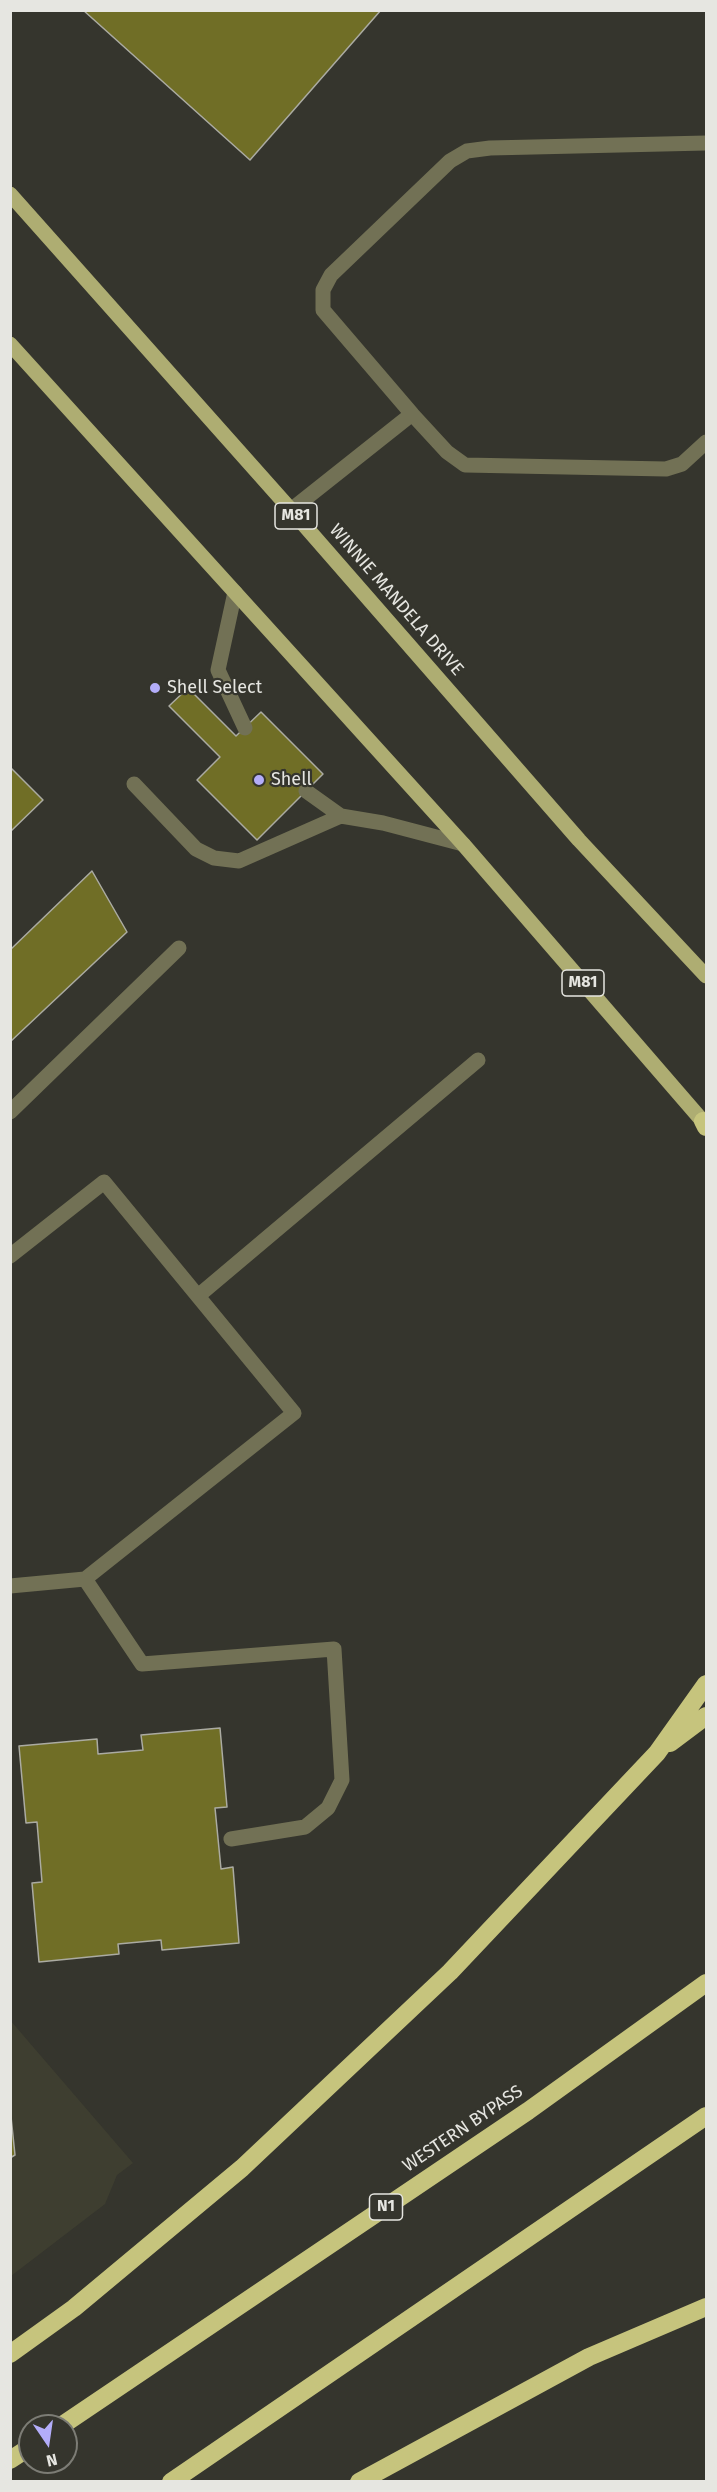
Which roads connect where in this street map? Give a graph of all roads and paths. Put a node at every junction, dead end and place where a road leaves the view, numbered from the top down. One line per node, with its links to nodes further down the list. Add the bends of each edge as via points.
1 (706, 143): 4 (lane, via 490,148 467,151 450,161 331,275 323,290 323,310)
2 (10, 194): 6 (main road, WINNIE MANDELA DRIVE / M81)
3 (10, 344): 7 (main road, M81)
4 (412, 414): 5 (lane, via 447,452 465,465 666,469 682,464); 6 (lane)
5 (706, 442)
6 (291, 510): 14 (main road, WINNIE MANDELA DRIVE / M81, via 579,840)
7 (235, 592): 8 (lane, via 218,670); 12 (main road, M81)
8 (245, 728)
9 (134, 784): 11 (lane, via 196,849 213,858 239,861)
10 (306, 791): 11 (lane)
11 (341, 816): 12 (lane)
12 (464, 844): 17 (main road, M81)
13 (179, 948): 16 (lane)
14 (706, 976)
15 (478, 1060): 19 (lane)
16 (10, 1112)
17 (705, 1124)
18 (10, 1256): 19 (lane, via 104,1182)
19 (198, 1296): 20 (lane, via 294,1413)
20 (85, 1579): 21 (lane); 25 (lane, via 142,1664 334,1649 342,1780 328,1808 305,1827)
21 (10, 1586)
22 (706, 1684): 24 (highway)
23 (706, 1716): 24 (highway)
24 (657, 1753): 29 (highway, via 450,1972 242,2168 74,2308)
25 (231, 1839)
26 (706, 1983): 30 (highway, WESTERN BYPASS / N1, via 528,2111)
27 (706, 2116): 31 (highway)
28 (706, 2307): 32 (highway, via 589,2357)
29 (10, 2354)
30 (78, 2415)
31 (171, 2481)
32 (359, 2481)

